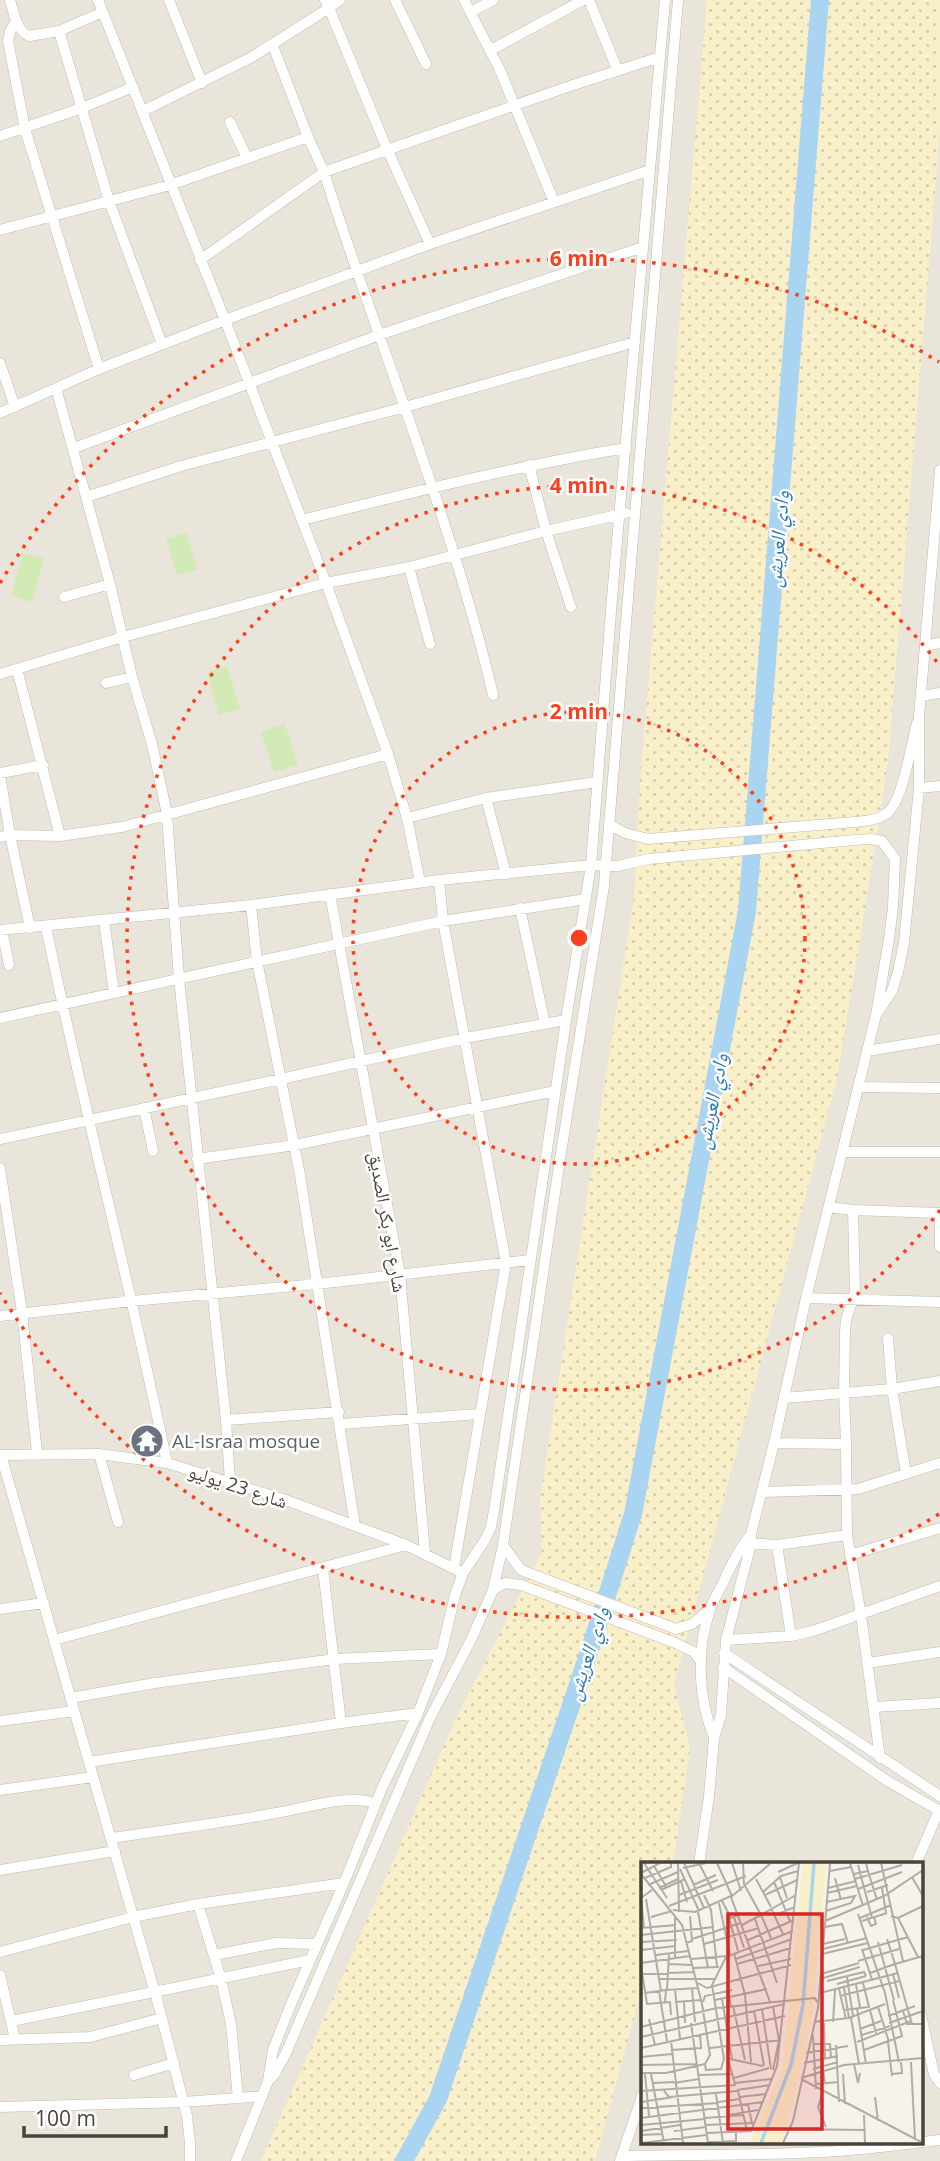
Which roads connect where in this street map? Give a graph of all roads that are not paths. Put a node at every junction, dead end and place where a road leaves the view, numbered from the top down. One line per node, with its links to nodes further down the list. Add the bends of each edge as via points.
1 (10, 0): 15 (street)
2 (98, 0): 13 (street)
3 (169, 0): 22 (street)
4 (340, 0): 12 (street)
5 (396, 0): 20 (street)
6 (464, 0): 14 (street)
7 (493, 0): 14 (street)
8 (583, 0): 18 (street)
9 (589, 0): 21 (street)
10 (665, 0): 19 (street)
11 (678, 0): 62 (street)
12 (327, 4): 17 (street); 31 (street)
13 (103, 12): 16 (street); 23 (street)
14 (471, 12): 18 (street)
15 (16, 21): 16 (street, via 29,36); 28 (street, via 8,41)
16 (59, 30): 25 (street)
17 (272, 46): 22 (street); 30 (street)
18 (491, 50): 24 (street)
19 (660, 57): 21 (street); 33 (street)
20 (426, 64)
21 (617, 69): 24 (street)
22 (202, 83): 26 (street)
23 (133, 87): 25 (street); 26 (street)
24 (515, 106): 31 (street); 37 (street)
25 (82, 108): 28 (street); 36 (street)
26 (143, 111): 35 (street)
27 (230, 122): 32 (street)
28 (25, 129): 29 (street); 38 (street)
29 (0, 136)
30 (308, 137): 32 (street); 34 (street)
31 (387, 149): 34 (street); 40 (street)
32 (247, 158): 35 (street)
33 (650, 170): 37 (street); 41 (street)
34 (324, 172): 42 (street); 43 (street)
35 (170, 185): 36 (street); 42 (street)
36 (109, 201): 38 (street); 47 (street)
37 (554, 202): 40 (street)
38 (50, 217): 39 (street); 49 (street)
39 (0, 230)
40 (430, 244): 43 (street)
41 (643, 247): 45 (street); 46 (street)
42 (200, 260): 44 (street)
43 (357, 272): 44 (street); 45 (street)
44 (225, 320): 47 (street); 50 (street)
45 (379, 335): 50 (street); 53 (street)
46 (635, 342): 53 (street); 57 (street)
47 (162, 344): 49 (street)
48 (0, 363): 52 (street)
49 (99, 369): 51 (street)
50 (250, 385): 55 (street); 56 (street)
51 (56, 388): 52 (street); 56 (street)
52 (15, 407): 54 (street)
53 (405, 407): 55 (street); 60 (street)
54 (0, 413)
55 (271, 442): 61 (street); 64 (street)
56 (74, 448): 61 (street)
57 (626, 448): 58 (street); 63 (street)
58 (529, 465): 60 (street); 65 (street)
59 (940, 470): 72 (street)
60 (431, 487): 64 (street); 66 (street)
61 (86, 497): 69 (street)
62 (635, 512): 63 (street); 95 (street)
63 (620, 513): 65 (street); 89 (street)
64 (302, 520): 68 (street)
65 (546, 531): 66 (street); 73 (street)
66 (455, 556): 67 (street); 83 (street)
67 (410, 567): 68 (street); 76 (street)
68 (326, 583): 74 (street); 86 (street)
69 (110, 584): 70 (street); 74 (street)
70 (64, 597)
71 (940, 600): 72 (street)
72 (929, 603): 77 (street)
73 (571, 607)
74 (123, 638): 78 (street); 80 (street)
75 (940, 643): 77 (street)
76 (429, 644)
77 (925, 646): 84 (street)
78 (17, 669): 79 (street); 87 (street)
79 (0, 674)
80 (132, 677): 81 (street); 93 (street)
81 (106, 683)
82 (940, 693): 84 (street)
83 (493, 695)
84 (921, 696): 85 (street)
85 (919, 716): 91 (street); 95 (street, via 901,791 895,806 878,819 648,839)
86 (388, 754): 93 (street); 94 (street)
87 (43, 765): 88 (street); 97 (street)
88 (0, 774): 96 (street)
89 (597, 782): 92 (street); 98 (street)
90 (940, 786): 91 (street)
91 (919, 788): 119 (street, via 904,943 892,991)
92 (486, 798): 94 (street); 100 (street)
93 (167, 814): 97 (street, via 122,827); 107 (street)
94 (407, 818): 102 (street)
95 (609, 824): 99 (street)
96 (5, 836): 97 (street); 111 (street)
97 (60, 836)
98 (591, 864): 99 (street); 100 (street); 104 (street)
99 (606, 866): 119 (street, via 855,839 882,841 895,864); 186 (street)
100 (506, 874): 101 (street)
101 (439, 880): 102 (street); 109 (street)
102 (419, 883): 103 (street)
103 (330, 894): 105 (street); 113 (street, شارع ابو بكر الصديق)
104 (586, 899): 106 (street); 121 (street)
105 (251, 905): 107 (street); 114 (street)
106 (520, 908): 109 (street); 122 (street)
107 (174, 913): 108 (street); 116 (street)
108 (104, 920): 110 (street); 117 (street)
109 (443, 921): 113 (street); 123 (street)
110 (46, 926): 111 (street); 118 (street)
111 (30, 928): 112 (street)
112 (1, 930): 115 (street)
113 (338, 943): 114 (street); 126 (street, شارع ابو بكر الصديق)
114 (257, 961): 116 (street); 127 (street)
115 (9, 965)
116 (179, 979): 117 (street); 131 (street)
117 (114, 993): 118 (street)
118 (62, 1004): 120 (street); 134 (street)
119 (876, 1015): 125 (street)
120 (0, 1018)
121 (566, 1020): 122 (street); 130 (street)
122 (545, 1024): 123 (street)
123 (465, 1038): 126 (street); 133 (street)
124 (940, 1039): 125 (street)
125 (867, 1051): 128 (street)
126 (361, 1062): 127 (street); 135 (street, شارع ابو بكر الصديق)
127 (281, 1080): 131 (street); 137 (street)
128 (858, 1087): 129 (street); 139 (street)
129 (940, 1088)
130 (555, 1091): 133 (street); 148 (street)
131 (192, 1098): 132 (street); 141 (street)
132 (144, 1108): 134 (street); 138 (street)
133 (477, 1108): 135 (street); 149 (street)
134 (88, 1120): 136 (street); 154 (street)
135 (372, 1130): 137 (street); 150 (street, شارع ابو بكر الصديق)
136 (0, 1139)
137 (295, 1145): 141 (street); 151 (street)
138 (153, 1152)
139 (842, 1152): 140 (street); 143 (street)
140 (940, 1152)
141 (197, 1159): 152 (street)
142 (0, 1168): 157 (street)
143 (829, 1207): 144 (street); 153 (street)
144 (853, 1210): 145 (street); 155 (street)
145 (940, 1213)
146 (940, 1219): 147 (street)
147 (940, 1247)
148 (530, 1260): 149 (street); 191 (street, via 492,1519 485,1540)
149 (506, 1263): 150 (street); 165 (street)
150 (400, 1275): 151 (street); 166 (street, شارع ابو بكر الصديق)
151 (317, 1284): 152 (street); 164 (street)
152 (212, 1293): 154 (street); 167 (street)
153 (806, 1298): 155 (street); 163 (street)
154 (132, 1300): 157 (street); 174 (street)
155 (853, 1301): 156 (street); 162 (street, via 845,1324)
156 (940, 1302)
157 (22, 1312): 158 (street); 171 (street)
158 (0, 1316)
159 (888, 1338): 161 (street)
160 (940, 1381): 161 (street)
161 (892, 1389): 162 (street); 176 (street)
162 (844, 1393): 163 (street); 170 (street)
163 (784, 1398): 169 (street)
164 (339, 1412): 167 (street); 168 (street)
165 (480, 1413): 166 (street); 191 (street)
166 (413, 1418): 168 (street); 188 (street, شارع ابو بكر الصديق)
167 (226, 1420): 177 (street)
168 (341, 1424): 181 (street)
169 (774, 1443): 170 (street); 179 (street)
170 (846, 1444): 178 (street)
171 (37, 1453): 172 (street, شارع 23 يوليو); 173 (street, شارع 23 يوليو)
172 (99, 1454): 174 (street, شارع 23 يوليو); 180 (street)
173 (0, 1455): 194 (street)
174 (167, 1463): 177 (street, شارع 23 يوليو)
175 (940, 1463): 176 (street)
176 (906, 1474): 178 (street)
177 (230, 1482): 181 (street, شارع 23 يوليو)
178 (846, 1489): 179 (street); 183 (street)
179 (762, 1492): 184 (street)
180 (118, 1522)
181 (355, 1526): 185 (street, شارع 23 يوليو)
182 (940, 1528): 189 (street)
183 (847, 1535): 187 (street); 189 (street)
184 (749, 1540): 187 (street); 196 (street); 200 (street)
185 (407, 1545): 188 (street, شارع 23 يوليو); 190 (street)
186 (503, 1545): 193 (street); 196 (street, via 521,1570 676,1629 692,1624)
187 (777, 1545): 198 (street)
188 (425, 1553): 191 (street, شارع 23 يوليو)
189 (850, 1555): 197 (street)
190 (323, 1569): 199 (street); 204 (street)
191 (459, 1571): 203 (street)
192 (940, 1586): 197 (street)
193 (493, 1590): 205 (street, via 505,1583 525,1587 673,1642 694,1652); 209 (street)
194 (44, 1603): 195 (street); 199 (street)
195 (0, 1609)
196 (710, 1609): 205 (street)
197 (861, 1615): 198 (street); 206 (street)
198 (791, 1636): 200 (street)
199 (54, 1640): 210 (street)
200 (726, 1640): 202 (street)
201 (940, 1652): 206 (street)
202 (724, 1653): 208 (street); 218 (street)
203 (441, 1654): 204 (street); 207 (street)
204 (335, 1659): 210 (street); 216 (street)
205 (701, 1662): 217 (street, via 705,1709)
206 (868, 1663): 212 (street)
207 (436, 1666): 209 (street); 214 (street)
208 (723, 1667): 217 (street, via 721,1715); 222 (street)
209 (454, 1672): 225 (street)
210 (70, 1698): 213 (street)
211 (940, 1703): 212 (street)
212 (874, 1707): 218 (street)
213 (74, 1711): 215 (street); 219 (street)
214 (418, 1713): 216 (street); 223 (street)
215 (0, 1721)
216 (341, 1723): 219 (street)
217 (714, 1738): 231 (street)
218 (880, 1758): 220 (street)
219 (89, 1762): 221 (street)
220 (896, 1768): 222 (street); 226 (street)
221 (93, 1777): 224 (street); 229 (street)
222 (889, 1782): 228 (street)
223 (382, 1788): 225 (street); 227 (street)
224 (0, 1790)
225 (396, 1796): 245 (street)
226 (940, 1796)
227 (376, 1803): 229 (street, via 342,1801); 234 (street)
228 (939, 1810): 232 (street)
229 (111, 1838): 230 (street)
230 (115, 1851): 233 (street); 236 (street)
231 (699, 1862)
232 (917, 1862)
233 (0, 1870)
234 (344, 1883): 235 (street); 237 (street)
235 (198, 1904): 236 (street); 239 (street)
236 (133, 1917): 238 (street); 243 (street)
237 (317, 1944): 239 (street, via 275,1943); 240 (street)
238 (0, 1952)
239 (214, 1955): 242 (street)
240 (310, 1960): 242 (street); 244 (street)
241 (0, 1975): 248 (street)
242 (221, 1979): 243 (street); 256 (street, via 231,2024)
243 (154, 1990): 246 (street); 248 (street)
244 (297, 1990): 245 (street); 253 (street, via 273,2050)
245 (310, 1995): 253 (street, via 286,2053)
246 (162, 2018): 249 (street, via 90,2037); 251 (street)
247 (922, 2020): 254 (street)
248 (12, 2021): 249 (street)
249 (15, 2039): 250 (street)
250 (0, 2040)
251 (174, 2063): 252 (street); 258 (street)
252 (134, 2075)
253 (268, 2081): 255 (street)
254 (940, 2083)
255 (262, 2096): 256 (street); 265 (street)
256 (238, 2098): 258 (street)
257 (641, 2098): 263 (street)
258 (183, 2102): 259 (street); 264 (street)
259 (0, 2107)
260 (940, 2140): 261 (street)
261 (922, 2142)
262 (910, 2144): 263 (street, via 810,2153)
263 (622, 2158)
264 (190, 2161)
265 (236, 2161)

